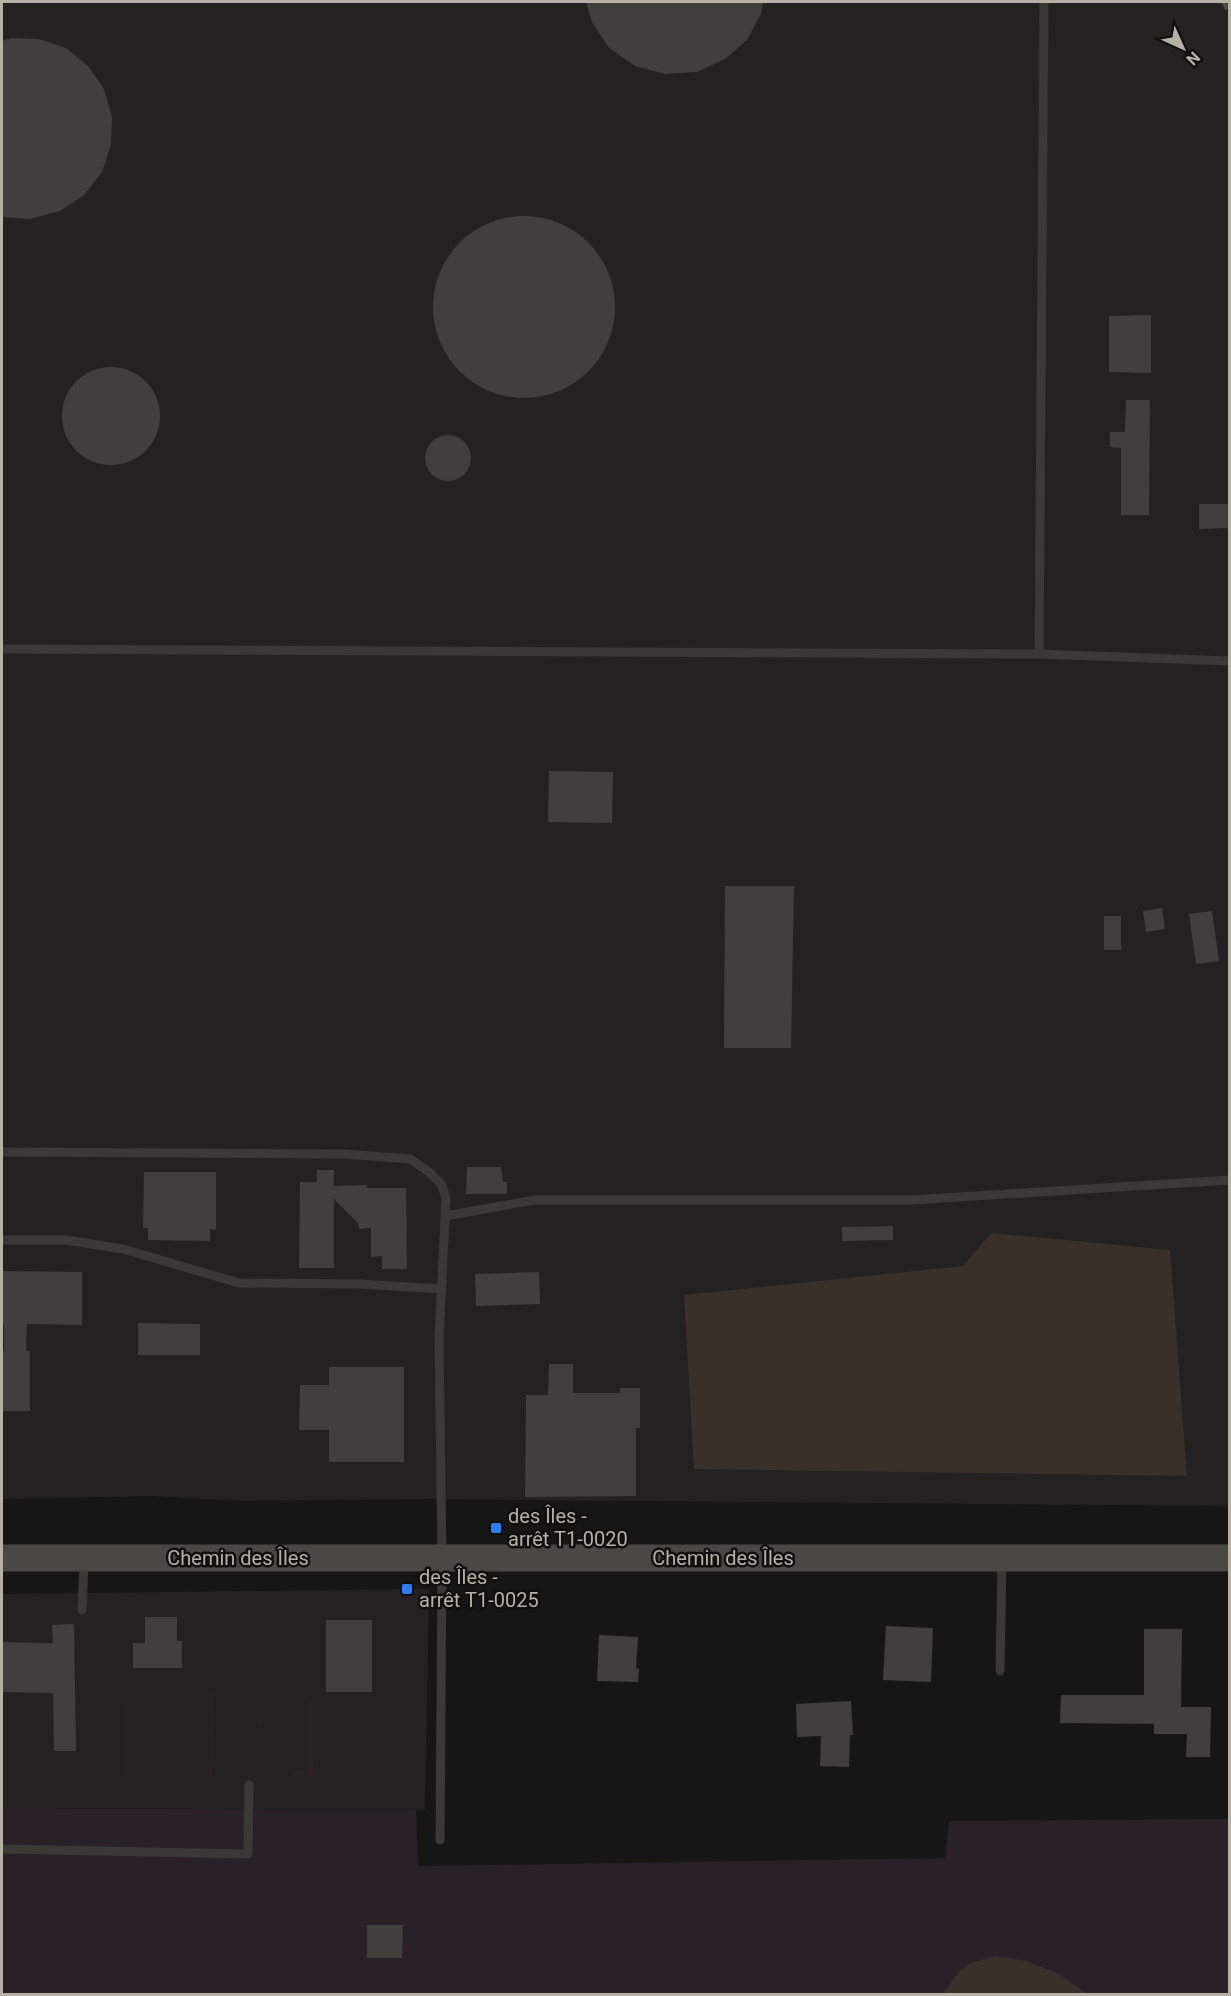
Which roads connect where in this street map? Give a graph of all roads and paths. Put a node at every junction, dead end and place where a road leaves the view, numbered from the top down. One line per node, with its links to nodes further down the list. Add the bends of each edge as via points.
1 (1044, 2): 3 (lane)
2 (2, 649): 3 (lane)
3 (1040, 654): 4 (lane)
4 (1230, 661)
5 (2, 1152): 7 (lane, via 345,1154 410,1160 441,1185 446,1199)
6 (1230, 1179): 7 (lane, via 911,1200 535,1200)
7 (445, 1216): 9 (lane)
8 (2, 1239): 9 (lane, via 66,1240 123,1249 239,1282)
9 (441, 1289): 14 (lane)
10 (2, 1558): 11 (main road, Chemin des Îles)
11 (84, 1558): 14 (main road, Chemin des Îles); 15 (lane)
12 (1002, 1558): 13 (main road, Chemin des Îles); 14 (main road, Chemin des Îles); 16 (lane)
13 (1230, 1558)
14 (442, 1559): 18 (lane)
15 (82, 1610)
16 (1000, 1671)
17 (249, 1785): 19 (lane, via 248,1854)
18 (440, 1840)
19 (2, 1849)

